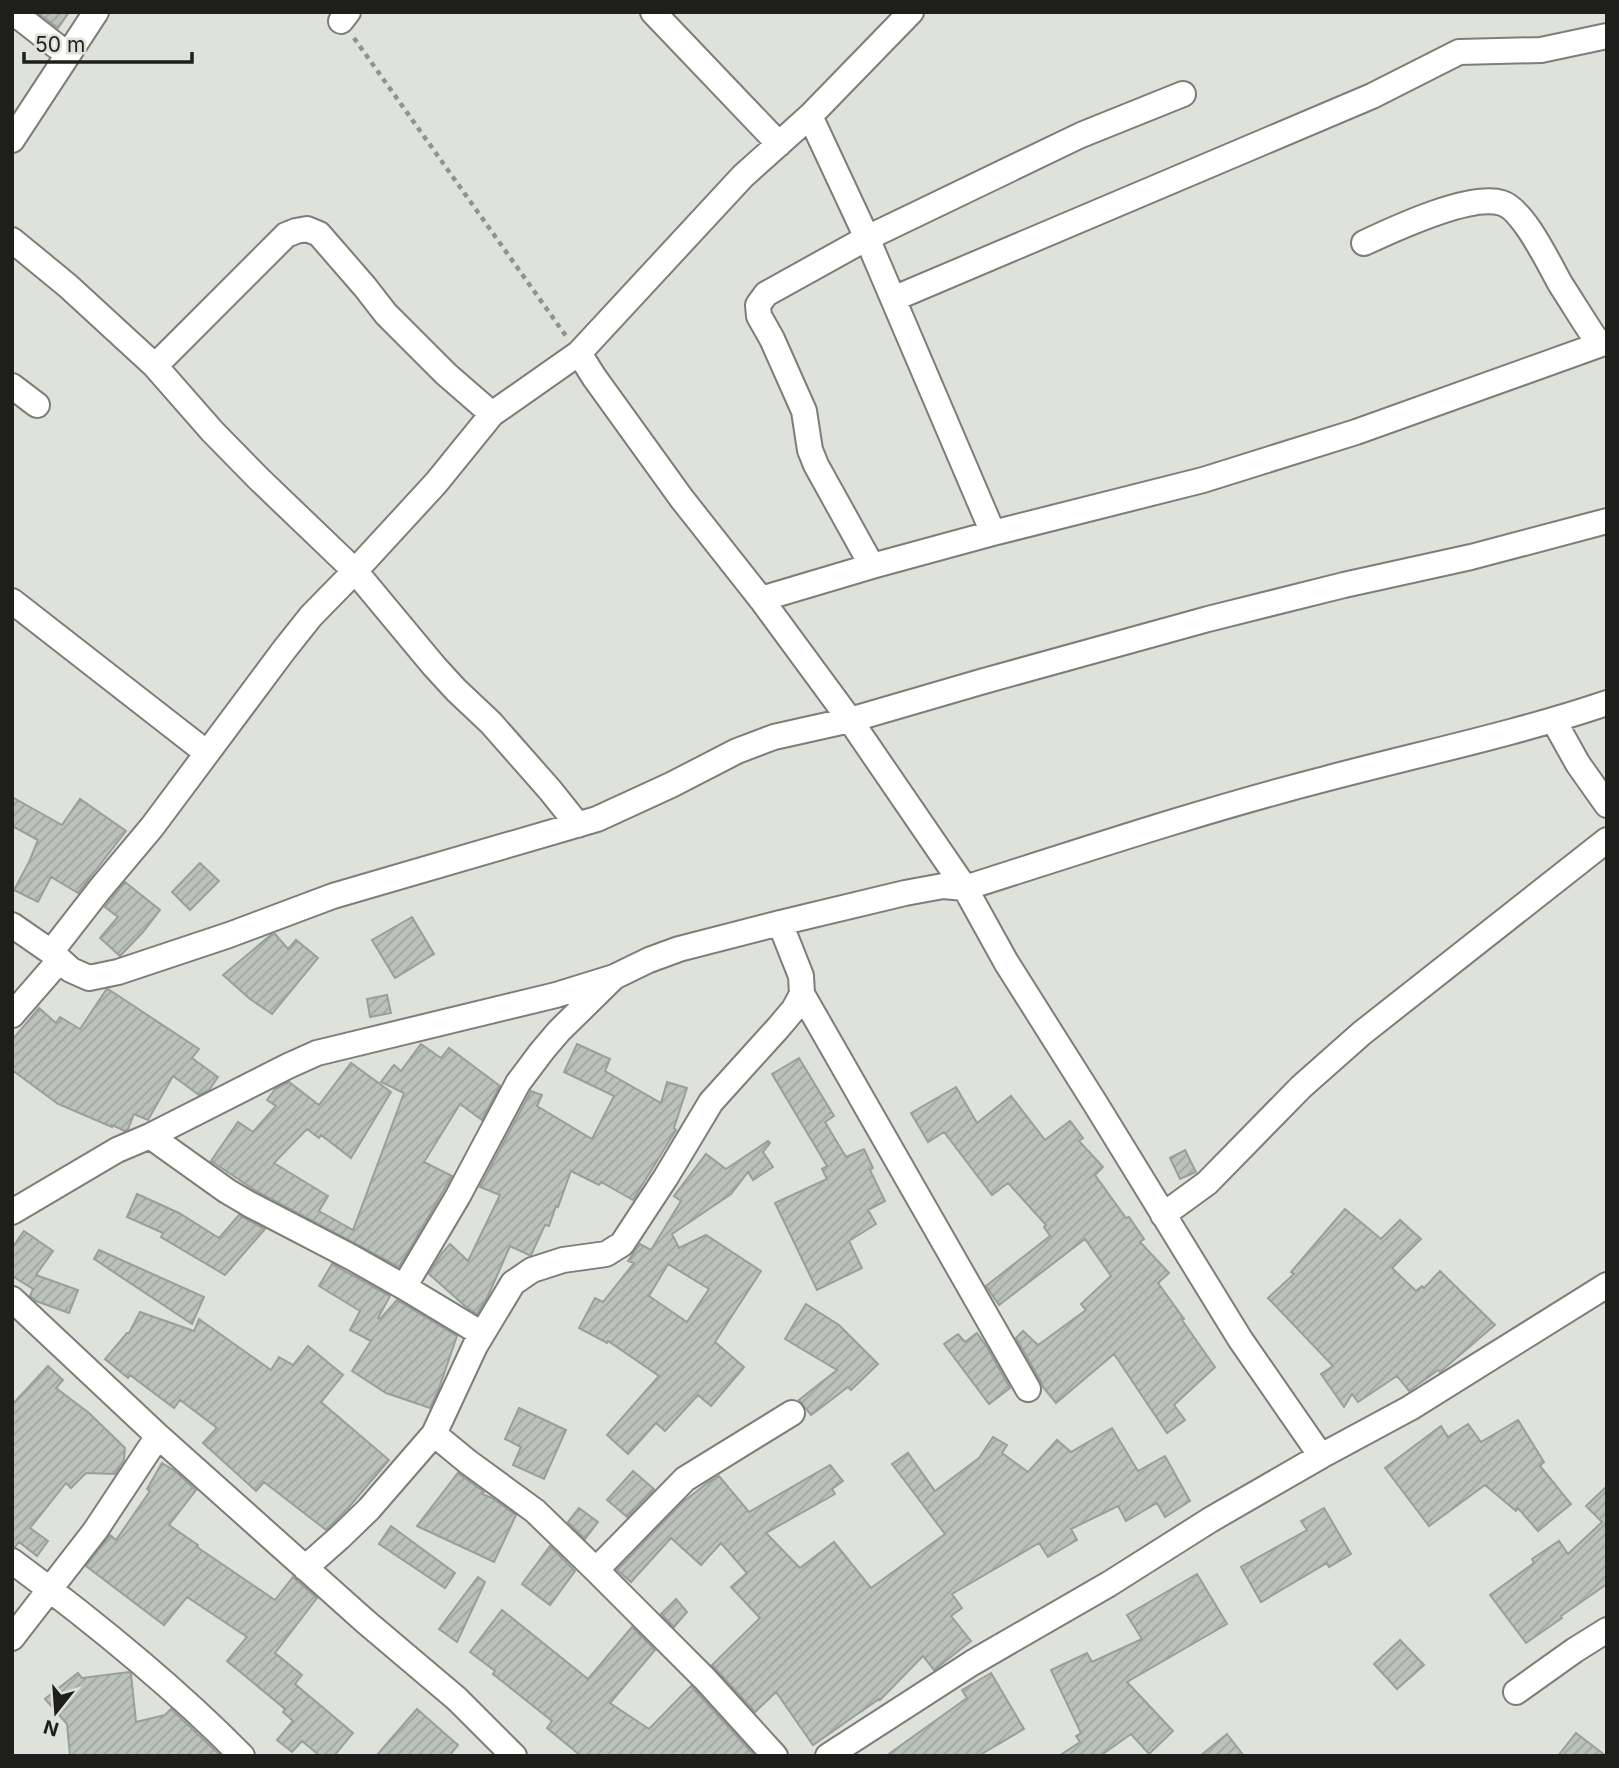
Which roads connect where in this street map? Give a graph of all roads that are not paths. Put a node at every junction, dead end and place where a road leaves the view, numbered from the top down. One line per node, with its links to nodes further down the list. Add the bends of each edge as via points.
1 (13, 12): 6 (street)
2 (96, 12): 6 (street)
3 (653, 12): 10 (street)
4 (911, 12): 8 (street)
5 (1607, 36): 14 (street, via 1541,50 1458,52 1372,96)
6 (68, 55): 9 (street)
7 (1183, 94): 11 (street, via 1081,135)
8 (810, 116): 10 (street); 11 (street)
9 (12, 140)
10 (779, 144): 16 (street, via 743,176)
11 (867, 238): 14 (street); 23 (street, via 766,294 758,305 804,411 816,465)
12 (12, 240): 17 (street)
13 (1364, 243): 15 (street, via 1460,206 1504,203 1534,237)
14 (893, 299): 22 (street)
15 (1603, 343): 22 (street, via 1203,480)
16 (579, 353): 20 (street); 25 (street, via 682,499)
17 (155, 366): 20 (street, via 286,235 307,229 319,234 386,314); 24 (street, via 258,479)
18 (12, 386): 19 (street)
19 (37, 405)
20 (492, 414): 24 (street)
21 (1607, 521): 28 (street, via 1182,626)
22 (993, 533): 23 (street)
23 (872, 566): 25 (street)
24 (355, 571): 30 (street, via 284,650); 32 (street, via 434,667 491,723)
25 (761, 599): 28 (street)
26 (12, 601): 30 (street)
27 (1607, 703): 29 (street)
28 (850, 720): 32 (street, via 774,737 737,751); 34 (street)
29 (1554, 721): 31 (street); 34 (street, via 1323,779)
30 (207, 753): 37 (street, via 100,888)
31 (1607, 805)
32 (578, 825): 37 (street, via 333,896 118,972 89,978)
33 (1607, 840): 43 (street, via 1362,1033 1207,1182)
34 (965, 888): 35 (street, via 943,886 905,893); 43 (street)
35 (780, 923): 38 (street, via 679,949); 39 (street, via 801,976)
36 (12, 925): 37 (street)
37 (55, 956): 40 (street)
38 (614, 977): 41 (street, via 317,1053); 45 (street, via 559,1031 518,1083)
39 (802, 994): 47 (street, via 794,1009 711,1102 622,1244 606,1254 532,1270 513,1283); 48 (street)
40 (12, 1015)
41 (150, 1136): 42 (street, via 117,1150); 45 (street, via 248,1204)
42 (12, 1212)
43 (1163, 1215): 52 (street, via 1240,1339)
44 (1607, 1285): 52 (street, via 1410,1408)
45 (404, 1287): 47 (street)
46 (12, 1299): 51 (street)
47 (481, 1334): 50 (street)
48 (1028, 1389)
49 (792, 1413): 55 (street, via 685,1479)
50 (434, 1434): 54 (street, via 369,1509); 55 (street, via 535,1511)
51 (158, 1436): 54 (street); 56 (street)
52 (1321, 1456): 63 (street, via 972,1663)
53 (12, 1561): 56 (street)
54 (305, 1568): 61 (street, via 457,1699)
55 (596, 1570): 62 (street)
56 (50, 1589): 58 (street); 60 (street, via 170,1687)
57 (1607, 1630): 59 (street)
58 (12, 1637)
59 (1516, 1692)
60 (242, 1756)
61 (514, 1756)
62 (775, 1756)
63 (828, 1756)

